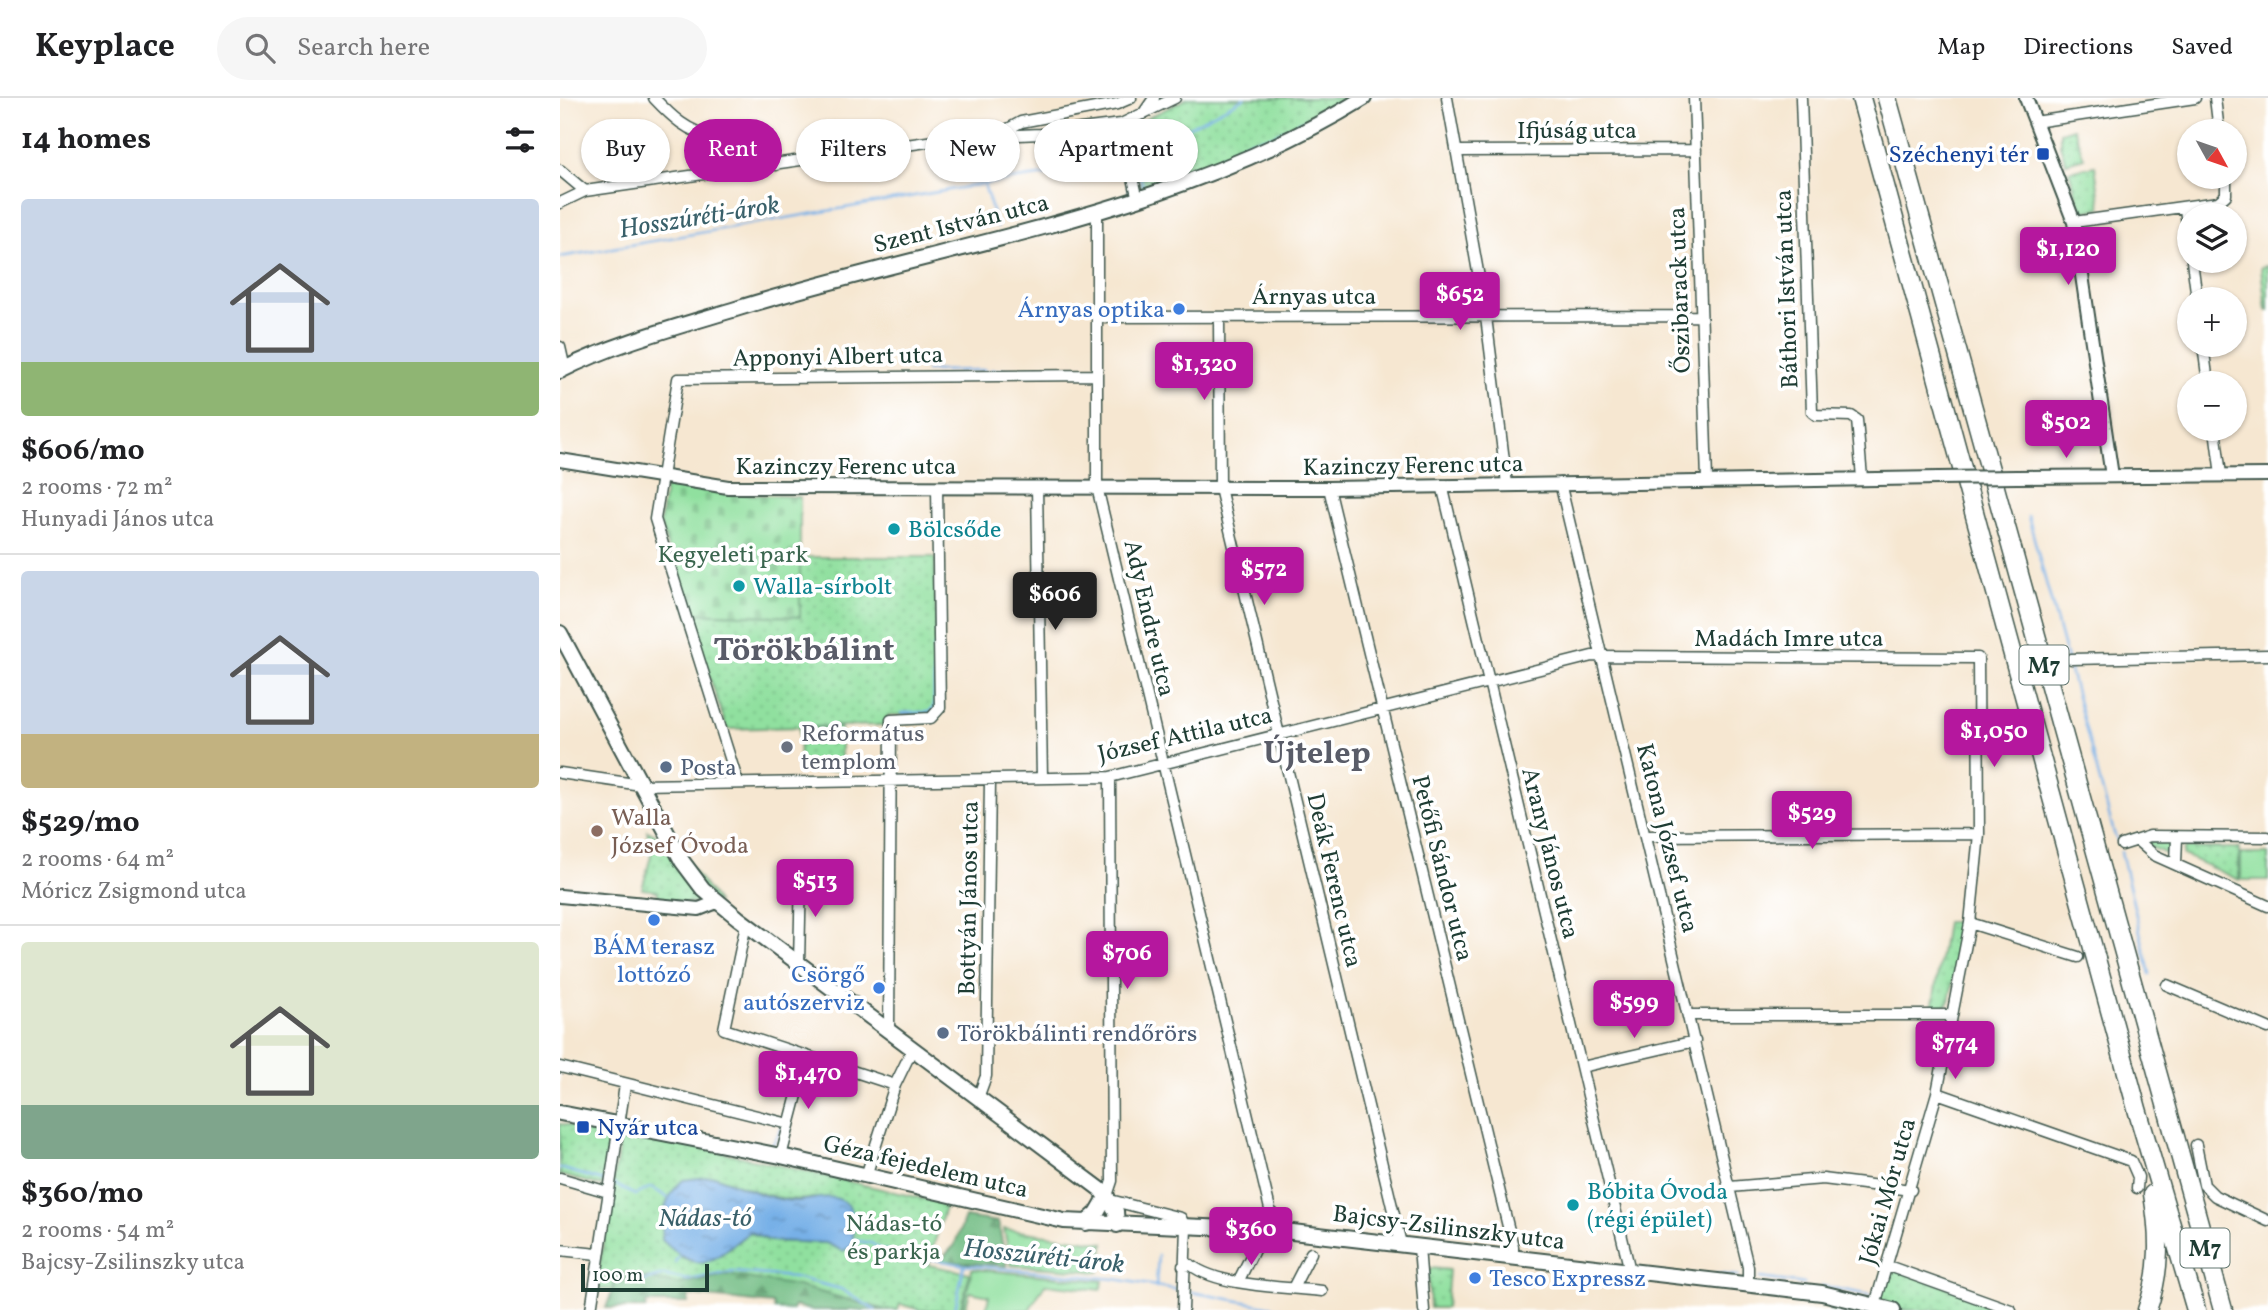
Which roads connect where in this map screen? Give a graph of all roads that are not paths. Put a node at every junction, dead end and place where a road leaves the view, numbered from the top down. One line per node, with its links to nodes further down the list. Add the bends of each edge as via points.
1 (654, 98): 20 (street)
2 (1131, 98): 19 (street)
3 (1154, 98): 15 (street)
4 (1175, 98): 15 (street)
5 (1364, 98): 31 (main road, Szent István utca, via 1230,165)
6 (1447, 98): 23 (street)
7 (1695, 98): 22 (street, Őszibarack utca)
8 (1801, 98): 50 (street, Báthori István utca, via 1812,412 1855,417)
9 (1855, 98): 25 (highway)
10 (1861, 98): 25 (highway, M7)
11 (1887, 98): 113 (highway, M7)
12 (2026, 98): 18 (street)
13 (2194, 98): 18 (street)
14 (2215, 98): 17 (street)
15 (1143, 114): 16 (street)
16 (1132, 119)
17 (2218, 119)
18 (2035, 122): 36 (street)
19 (1020, 123)
20 (684, 125)
21 (925, 143): 24 (street)
22 (1696, 150): 23 (street, Ifjúság utca); 37 (street, Őszibarack utca)
23 (1457, 151): 40 (street)
24 (782, 164)
25 (1881, 168): 105 (highway, M7)
26 (560, 170): 30 (street)
27 (684, 178): 30 (street)
28 (1134, 182): 31 (street)
29 (2227, 189): 33 (street, via 2225,198)
30 (585, 191): 32 (street)
31 (1138, 200): 35 (main road, Szent István utca)
32 (560, 203)
33 (2212, 203)
34 (2177, 209): 36 (street)
35 (1097, 212): 38 (street, Ady Endre utca); 42 (main road, Szent István utca, via 806,287)
36 (2074, 222): 49 (street)
37 (1701, 316): 40 (street, Árnyas utca); 51 (street, Őszibarack utca)
38 (1096, 317): 39 (street, Árnyas utca); 43 (street, Ady Endre utca)
39 (1219, 317): 40 (street, Árnyas utca); 58 (street, Deák Ferenc utca)
40 (1486, 317): 53 (street)
41 (560, 347): 42 (street)
42 (563, 370)
43 (1096, 375): 48 (street, Apponyi Albert utca, via 678,379); 57 (street, Ady Endre utca)
44 (2217, 441): 46 (street)
45 (560, 460): 48 (street, Kazinczy Ferenc utca)
46 (2221, 475): 47 (street, Kazinczy Ferenc utca); 49 (street, Kazinczy Ferenc utca)
47 (2268, 475)
48 (661, 476): 55 (street, Kazinczy Ferenc utca, via 728,488); 74 (street, via 656,524)
49 (2112, 476): 50 (street, Kazinczy Ferenc utca, bridge)
50 (1862, 478): 51 (street, Kazinczy Ferenc utca)
51 (1707, 480): 52 (street, Kazinczy Ferenc utca)
52 (1560, 483): 53 (street, Kazinczy Ferenc utca); 62 (street, Katona József utca)
53 (1507, 484): 54 (street, Kazinczy Ferenc utca)
54 (1442, 485): 59 (street, Kazinczy Ferenc utca); 65 (street, Arany János utca)
55 (937, 487): 56 (street, Kazinczy Ferenc utca); 72 (street, via 940,708 931,718 891,720)
56 (1037, 487): 57 (street, Kazinczy Ferenc utca); 71 (street)
57 (1097, 487): 58 (street, Kazinczy Ferenc utca); 68 (street, Ady Endre utca)
58 (1220, 488): 59 (street, Kazinczy Ferenc utca); 67 (street, Deák Ferenc utca)
59 (1329, 488): 66 (street, Petőfi Sándor utca)
60 (560, 633): 75 (main road)
61 (2268, 655): 64 (street)
62 (1601, 657): 63 (street, Madách Imre utca); 65 (street, József Attila utca); 77 (street, Katona József utca)
63 (1978, 658): 76 (street, Jókai Mór utca)
64 (2071, 659)
65 (1488, 681): 66 (street, József Attila utca); 100 (street, Arany János utca)
66 (1382, 708): 67 (street, József Attila utca); 130 (street, Petőfi Sándor utca)
67 (1279, 734): 68 (street, József Attila utca); 124 (street, Deák Ferenc utca)
68 (1163, 764): 70 (street, József Attila utca); 123 (street, Ady Endre utca)
69 (560, 773): 75 (street, József Attila utca)
70 (1110, 777): 71 (street, József Attila utca); 118 (street)
71 (1042, 778): 73 (street, József Attila utca)
72 (892, 780): 73 (street, József Attila utca); 74 (street, József Attila utca); 95 (street)
73 (990, 780): 104 (street, Bottyán János utca, via 986,1076)
74 (738, 783): 75 (street, József Attila utca)
75 (641, 785): 85 (main road, via 682,861)
76 (1979, 834): 77 (street); 87 (street, Jókai Mór utca)
77 (1646, 836): 93 (street, Katona József utca)
78 (2268, 837): 79 (street)
79 (2177, 838): 80 (street, via 2150,836); 82 (street)
80 (2137, 841): 81 (street); 82 (street)
81 (2122, 845)
82 (2176, 863): 86 (street)
83 (801, 874): 90 (street)
84 (560, 896): 85 (street, via 699,909)
85 (717, 902): 88 (main road)
86 (2268, 906)
87 (1970, 923): 89 (street); 92 (street, Jókai Mór utca)
88 (746, 924): 90 (main road); 98 (street, via 724,1029)
89 (2078, 957)
90 (799, 963): 95 (main road)
91 (2168, 985): 94 (street)
92 (1951, 1014): 93 (street); 103 (street, Jókai Mór utca)
93 (1690, 1015): 96 (street, Katona József utca)
94 (2268, 1028)
95 (889, 1031): 97 (main road)
96 (1695, 1041): 100 (street); 114 (street, Katona József utca)
97 (913, 1048): 102 (street); 104 (main road)
98 (807, 1058): 102 (street); 107 (street)
99 (560, 1067): 101 (street)
100 (1582, 1068): 133 (street, Arany János utca)
101 (625, 1085): 107 (street); 108 (street)
102 (895, 1085): 111 (street)
103 (1937, 1093): 115 (street, via 2131,1161); 116 (street, Jókai Mór utca)
104 (978, 1098): 118 (main road)
105 (2137, 1108): 144 (highway, via 2137,1133 2150,1177 2158,1235 2158,1271); 145 (highway, M7)
106 (560, 1113): 108 (main road, Géza fejedelem utca)
107 (789, 1124): 110 (street)
108 (619, 1125): 110 (main road, Géza fejedelem utca); 117 (street)
109 (2196, 1145): 119 (street, via 2204,1185 2215,1196)
110 (781, 1156): 111 (main road, Géza fejedelem utca)
111 (866, 1176): 120 (main road, Géza fejedelem utca)
112 (560, 1178): 117 (street)
113 (2187, 1185): 146 (highway, M7); 147 (highway, via 2205,1222)
114 (1730, 1187): 116 (street, via 1823,1179); 135 (street, Katona József utca, via 1749,1271)
115 (2137, 1188)
116 (1912, 1190): 132 (street, Jókai Mór utca)
117 (608, 1191): 129 (street)
118 (1109, 1198): 120 (main road); 121 (main road); 122 (street, via 1181,1218)
119 (2268, 1221)
120 (1086, 1223): 121 (main road, Géza fejedelem utca)
121 (1117, 1226): 122 (main road, Bajcsy-Zsilinszky utca)
122 (1185, 1227): 123 (main road, Bajcsy-Zsilinszky utca); 131 (street)
123 (1275, 1230): 124 (main road, Bajcsy-Zsilinszky utca)
124 (1401, 1244): 125 (main road, Bajcsy-Zsilinszky utca)
125 (1419, 1247): 130 (main road, Bajcsy-Zsilinszky utca); 141 (street)
126 (1255, 1248): 134 (street)
127 (560, 1250): 129 (street)
128 (1311, 1253): 136 (street)
129 (597, 1254): 140 (street)
130 (1513, 1258): 133 (main road, Bajcsy-Zsilinszky utca)
131 (1183, 1266): 134 (street); 138 (street)
132 (1888, 1266): 139 (street, Jókai Mór utca); 143 (street)
133 (1630, 1271): 135 (main road, Bajcsy-Zsilinszky utca)
134 (1238, 1280): 136 (street)
135 (1748, 1285): 139 (main road, Bajcsy-Zsilinszky utca, via 1822,1293)
136 (1293, 1288): 137 (street)
137 (1322, 1291)
138 (1183, 1305)
139 (1875, 1306): 142 (main road, Bajcsy-Zsilinszky utca)
140 (591, 1310)
141 (1424, 1310)
142 (1893, 1310)
143 (2011, 1310)
144 (2147, 1310)
145 (2196, 1310)
146 (2223, 1310)
147 (2233, 1310)

